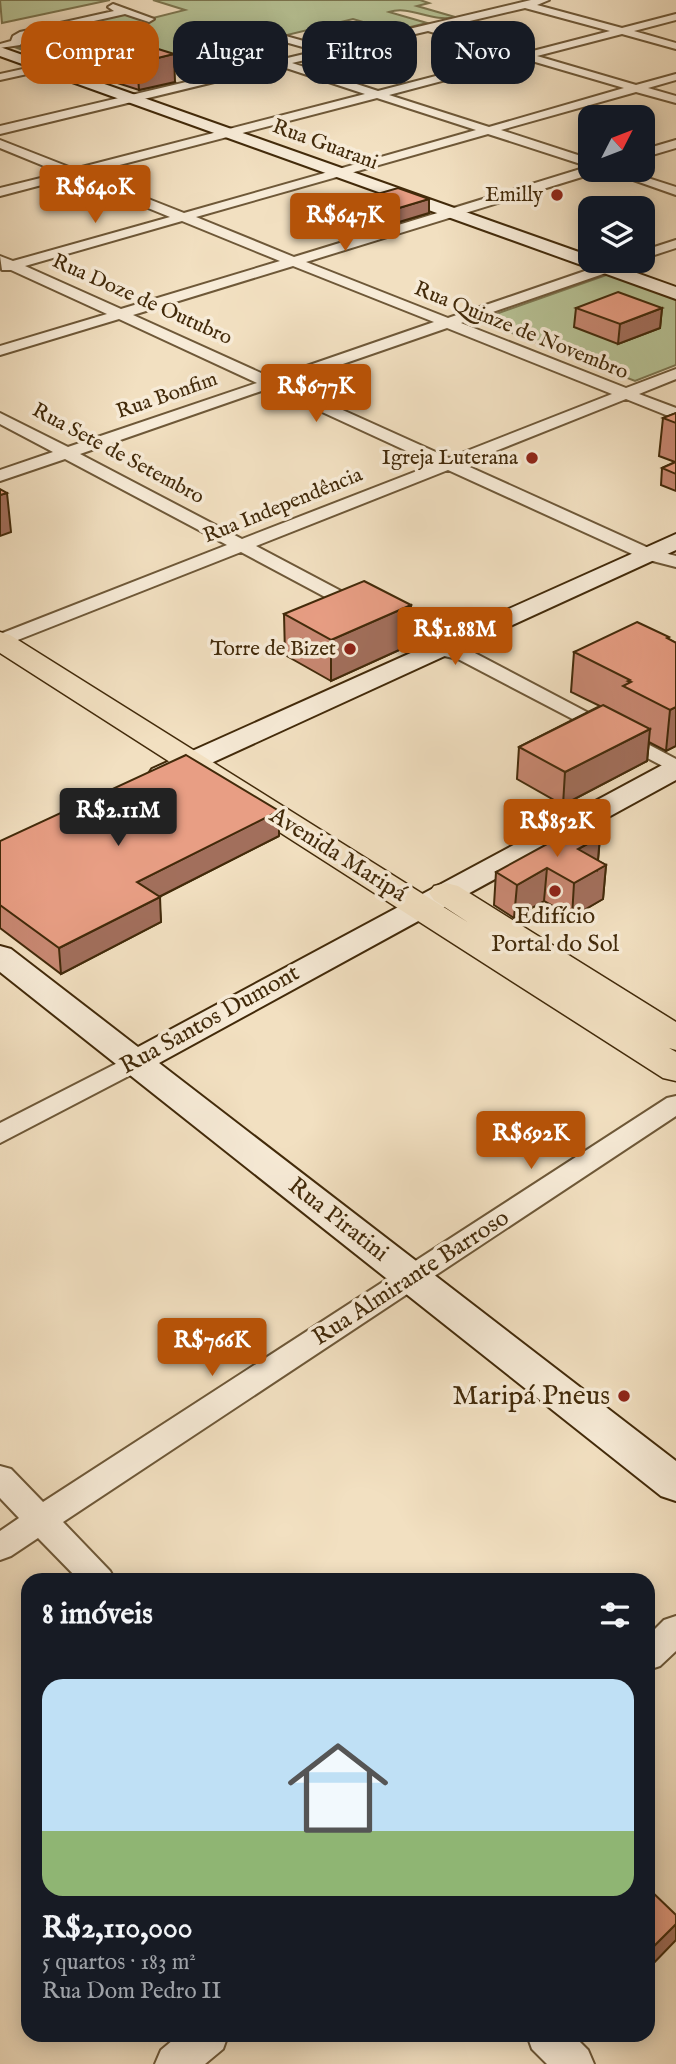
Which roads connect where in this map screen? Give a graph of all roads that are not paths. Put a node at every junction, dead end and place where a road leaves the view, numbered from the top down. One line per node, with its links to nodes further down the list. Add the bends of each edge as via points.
1 (509, 0): 4 (street)
2 (544, 0): 4 (street)
3 (99, 2): 5 (street)
4 (525, 5): 8 (street); 11 (street)
5 (126, 11): 7 (street); 13 (street, via 21,34 16,43)
6 (676, 18): 11 (street)
7 (149, 19)
8 (428, 28): 9 (street); 10 (street)
9 (431, 29)
10 (417, 31)
11 (622, 31): 12 (street); 14 (street)
12 (676, 46)
13 (1, 48): 15 (street, Rua Guarani)
14 (535, 53)
15 (21, 55)
16 (535, 59): 24 (street)
17 (288, 66): 25 (street)
18 (21, 72): 19 (street)
19 (0, 77)
20 (676, 77): 24 (street)
21 (431, 80): 25 (street)
22 (100, 84): 26 (street, Rua Guarani)
23 (191, 84): 26 (street)
24 (636, 89): 27 (street); 29 (street)
25 (377, 94): 29 (street); 30 (street)
26 (136, 97): 28 (street); 30 (street, Rua Guarani)
27 (676, 100)
28 (0, 130)
29 (489, 130): 35 (street); 37 (street)
30 (232, 131): 36 (street); 37 (street, Rua Guarani)
31 (0, 136): 36 (street, Rua Quinze de Novembro)
32 (0, 144): 36 (street, Rua Quinze de Novembro)
33 (676, 144): 34 (street)
34 (655, 150)
35 (578, 159)
36 (79, 171): 41 (street); 43 (street, Rua Quinze de Novembro); 44 (street, Rua Quinze de Novembro)
37 (343, 172): 42 (street, Rua Guarani); 43 (street)
38 (578, 174): 42 (street)
39 (648, 182): 40 (street)
40 (676, 191)
41 (0, 192)
42 (457, 211): 46 (street, Rua Guarani); 47 (street, Rua Guarani); 50 (street)
43 (198, 214): 44 (street); 50 (street, Rua Quinze de Novembro)
44 (183, 218): 51 (street, Rua Quinze de Novembro); 52 (street)
45 (676, 244): 48 (street)
46 (578, 250)
47 (578, 251)
48 (655, 251)
49 (0, 252): 52 (street, Rua Doze de Outubro)
50 (308, 257): 51 (street); 59 (street, Rua Quinze de Novembro)
51 (293, 262): 58 (street); 60 (street, Rua Quinze de Novembro)
52 (9, 264): 58 (street, Rua Doze de Outubro)
53 (587, 273): 59 (street, Rua Bonfim)
54 (635, 273): 57 (street, Rua Guarani)
55 (643, 273): 56 (street, Rua Guarani)
56 (676, 285)
57 (676, 293)
58 (125, 313): 61 (street); 63 (street, Rua Doze de Outubro)
59 (462, 318): 60 (street, Rua Bonfim); 64 (street, Rua Quinze de Novembro)
60 (445, 323): 63 (street, Rua Bonfim); 64 (street, Rua Quinze de Novembro)
61 (0, 351)
62 (676, 374): 64 (street, Rua Independência)
63 (276, 381): 69 (street, Rua Bonfim); 71 (street, Rua Doze de Outubro)
64 (633, 391): 65 (street, Rua Quinze de Novembro); 67 (street, Rua Quinze de Novembro); 71 (street, Rua Independência)
65 (676, 402)
66 (0, 403): 69 (street, Rua Sete de Setembro)
67 (676, 414)
68 (0, 418): 70 (street, Rua Sete de Setembro)
69 (85, 447): 70 (street, Rua Bonfim); 73 (street, Rua Sete de Setembro)
70 (66, 453): 72 (street, Rua Bonfim); 74 (street, Rua Sete de Setembro)
71 (456, 462): 73 (street, Rua Independência); 75 (street, Rua Doze de Outubro)
72 (0, 476)
73 (261, 539): 74 (street, Rua Independência); 77 (street, Rua Sete de Setembro)
74 (243, 546): 76 (street, Rua Independência); 77 (street, Rua Sete de Setembro)
75 (665, 553): 77 (street)
76 (14, 639): 78 (main road, Avenida Maripá)
77 (452, 649): 78 (street); 79 (street)
78 (205, 764): 80 (street); 81 (main road, Avenida Maripá); 81 (main road, Avenida Maripá, via 244,769)
79 (676, 768): 81 (street, Rua Santos Dumont)
80 (139, 786)
81 (433, 900): 83 (main road, Avenida Maripá); 84 (street, Rua Santos Dumont)
82 (0, 956): 84 (street, Rua Piratini)
83 (672, 1057)
84 (135, 1062): 86 (street, Rua Santos Dumont); 87 (street, Rua Piratini)
85 (676, 1104): 87 (street, Rua Almirante Barroso)
86 (0, 1134)
87 (411, 1278): 89 (street, Rua Piratini); 90 (street, Rua Almirante Barroso)
88 (0, 1478): 90 (street)
89 (676, 1485)
90 (40, 1520): 91 (street, Rua Almirante Barroso); 92 (street)
91 (0, 1547)
92 (92, 1573)
93 (676, 1630): 94 (street)
94 (655, 1650)
95 (201, 2042): 97 (street)
96 (554, 2042): 98 (street)
97 (175, 2064)
98 (575, 2064)

